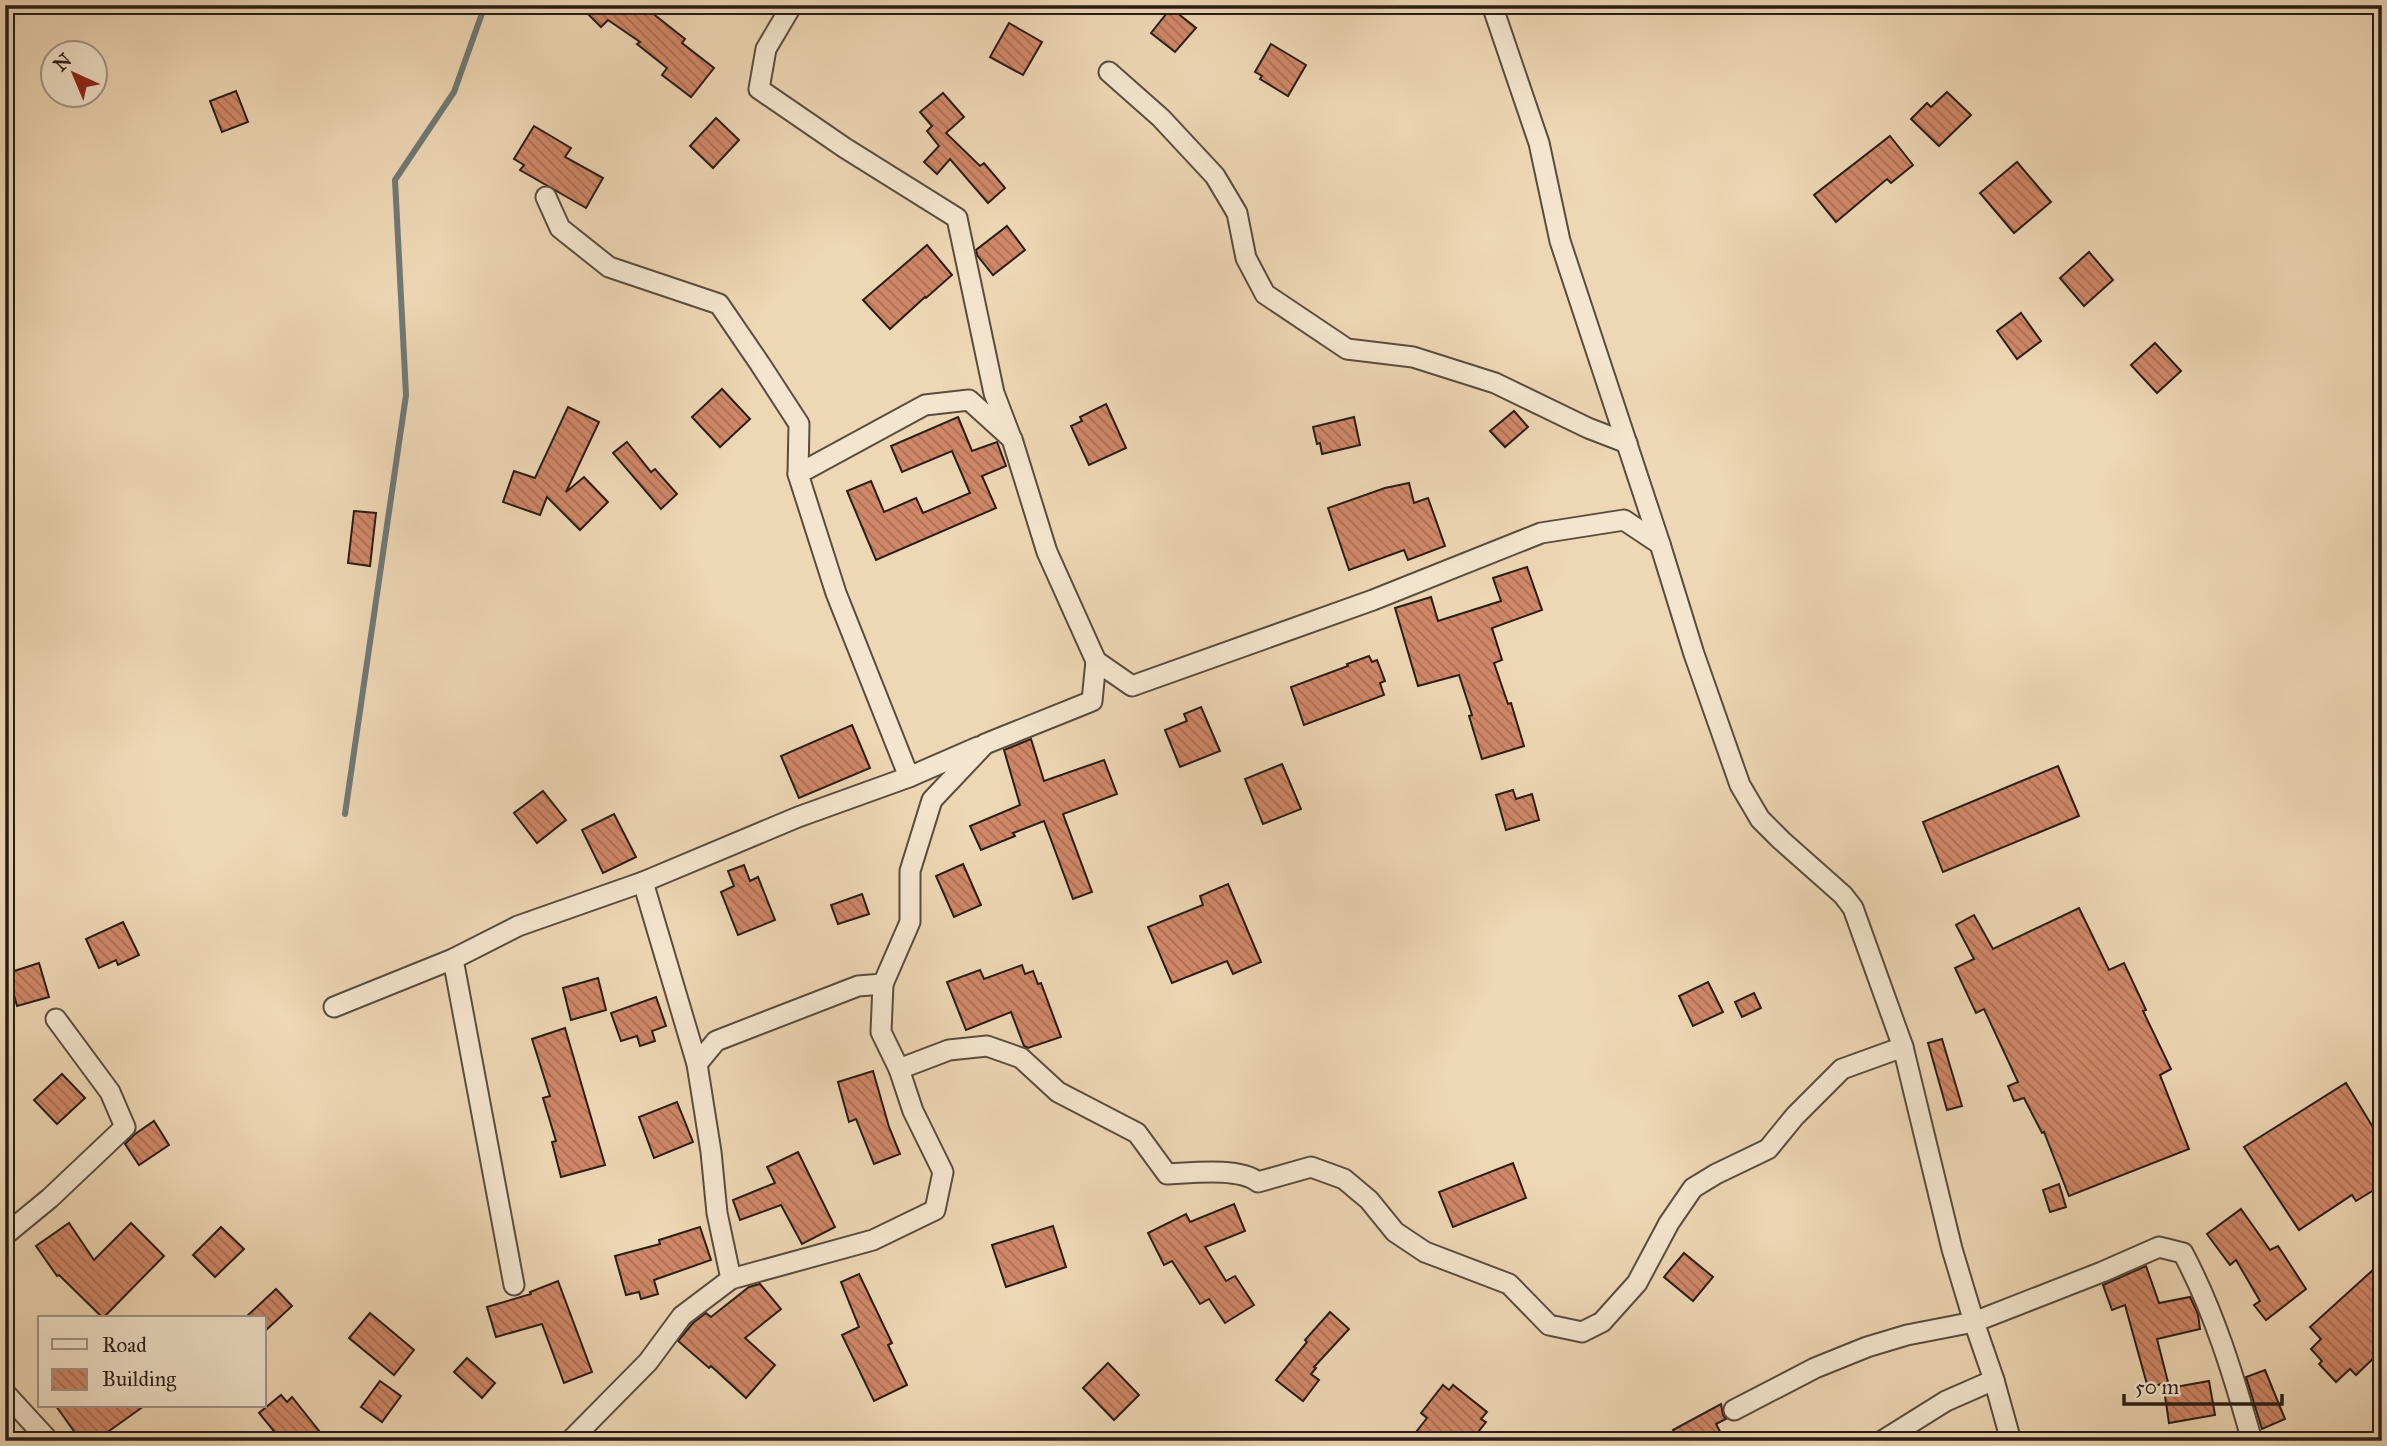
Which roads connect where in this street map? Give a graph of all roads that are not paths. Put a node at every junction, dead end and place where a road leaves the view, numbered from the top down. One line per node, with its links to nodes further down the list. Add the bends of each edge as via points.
1 (792, 5): 5 (street, via 766,49 759,89 957,218 995,393)
2 (1492, 5): 6 (street, via 1539,143 1560,242)
3 (1109, 72): 6 (street, via 1161,118 1215,176 1237,214 1246,258 1265,294 1347,349 1413,358 1495,383)
4 (547, 197): 7 (street, via 560,228 609,267 719,304 799,424)
5 (1012, 439): 7 (street, via 969,400 925,405); 9 (street, via 1048,552)
6 (1627, 443): 8 (street)
7 (798, 474): 11 (street, via 836,593)
8 (1660, 544): 9 (street, via 1624,520 1541,533 1373,600 1132,686); 17 (street, via 1740,785 1760,819 1853,908)
9 (1096, 661): 10 (street, via 1092,701)
10 (985, 744): 11 (street); 14 (street, via 932,800 910,871 911,922)
11 (909, 777): 12 (street, via 798,817)
12 (643, 882): 13 (street, via 519,926); 18 (street)
13 (453, 960): 15 (street); 22 (street)
14 (883, 984): 18 (street, via 858,986 716,1041); 19 (street, via 881,1032)
15 (334, 1007)
16 (56, 1019): 20 (street, via 110,1092 125,1127)
17 (1903, 1047): 19 (street, via 1842,1069 1768,1149 1693,1188 1637,1283 1602,1322 1581,1332 1549,1325 1508,1283 1415,1246 1395,1232 1369,1199 1344,1179 1311,1167 1258,1182 1210,1172 1167,1174 1136,1133 1058,1092 1021,1058 987,1046 948,1050); 23 (street)
18 (697, 1064): 21 (street, via 717,1213)
19 (900, 1069): 21 (street, via 943,1172 935,1210 873,1240)
20 (5, 1236)
21 (731, 1279): 28 (street, via 682,1316 648,1362)
22 (514, 1285)
23 (1974, 1322): 24 (street); 26 (street, via 1867,1347); 31 (street, via 2160,1247 2183,1252 2200,1284)
24 (1994, 1380): 29 (street, via 1945,1401); 30 (street)
25 (5, 1393): 27 (street)
26 (1734, 1410)
27 (48, 1441)
28 (570, 1441)
29 (1882, 1441)
30 (2011, 1441)
31 (2252, 1441)

